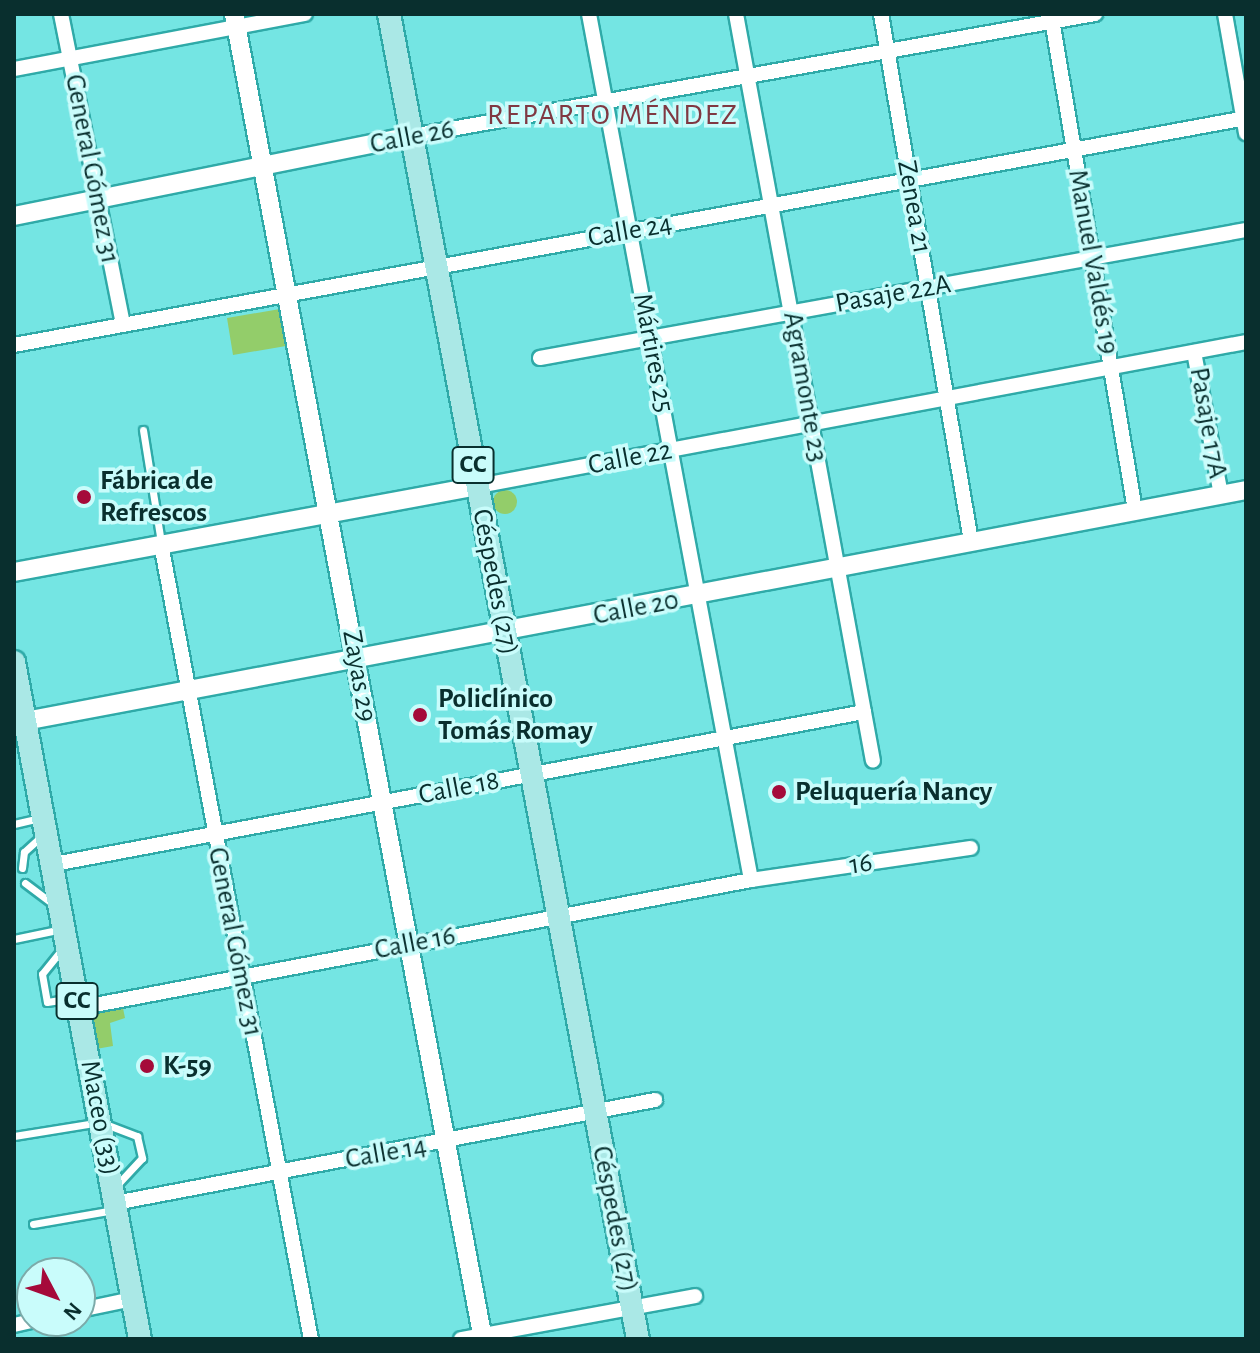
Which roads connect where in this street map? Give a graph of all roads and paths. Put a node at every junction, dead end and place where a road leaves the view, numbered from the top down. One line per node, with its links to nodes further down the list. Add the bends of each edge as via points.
1 (61, 14): 12 (street, General Gómez 31)
2 (305, 14): 10 (street)
3 (389, 14): 17 (main road, Céspedes (27) / CC)
4 (589, 14): 15 (street, Mártires 25)
5 (736, 14): 14 (street, Agramonte 23)
6 (881, 14): 11 (street, Zenea 21)
7 (1095, 14): 9 (street, Calle 26)
8 (1225, 14): 16 (street)
9 (1051, 18): 11 (street, Calle 26); 18 (street, Manuel Valdés 19)
10 (235, 21): 12 (street); 19 (street, Zayas 29)
11 (887, 51): 14 (street, Calle 26); 20 (street, Zenea 21)
12 (70, 59): 13 (street); 21 (street, General Gómez 31)
13 (14, 69)
14 (747, 76): 15 (street, Calle 26); 22 (street, Agramonte 23)
15 (606, 102): 17 (street, Calle 26); 25 (street, Mártires 25)
16 (1245, 123): 18 (street, Calle 24)
17 (412, 136): 19 (street, Calle 26); 27 (main road, Céspedes (27) / CC)
18 (1074, 150): 20 (street, Calle 24); 26 (street, Manuel Valdés 19)
19 (263, 166): 21 (street, Calle 26); 29 (street, Zayas 29)
20 (909, 180): 22 (street, Calle 24); 28 (street, Zenea 21)
21 (97, 199): 23 (street, Calle 26); 31 (street, General Gómez 31)
22 (771, 205): 25 (street, Calle 24); 30 (street, Agramonte 23)
23 (14, 216)
24 (1246, 230): 26 (street, Pasaje 22A)
25 (630, 231): 27 (street, Calle 24); 32 (street, Mártires 25)
26 (1092, 258): 28 (street, Pasaje 22A); 37 (street, Manuel Valdés 19)
27 (437, 267): 29 (street, Calle 24); 42 (main road, Céspedes (27) / CC)
28 (928, 288): 30 (street, Pasaje 22A); 38 (street, Zenea 21)
29 (287, 294): 31 (street, Calle 24); 46 (street, Zayas 29)
30 (791, 313): 32 (street, Pasaje 22A); 39 (street, Agramonte 23)
31 (123, 325): 34 (street, Calle 24)
32 (650, 338): 36 (street, Pasaje 22A); 41 (street, Mártires 25)
33 (1246, 342): 35 (street, Calle 22)
34 (14, 345)
35 (1194, 352): 37 (street, Calle 22); 44 (street, Pasaje 17A)
36 (540, 358)
37 (1111, 367): 38 (street, Calle 22); 45 (street, Manuel Valdés 19)
38 (947, 398): 39 (street, Calle 22); 47 (street, Zenea 21)
39 (811, 424): 41 (street, Calle 22); 49 (street, Agramonte 23)
40 (143, 430): 48 (lane)
41 (671, 450): 42 (street, Calle 22); 51 (street, Mártires 25)
42 (478, 486): 46 (street, Calle 22); 52 (main road, Céspedes (27) / CC)
43 (1246, 490): 44 (street, Calle 20)
44 (1221, 495): 45 (street, Calle 20)
45 (1135, 510): 47 (street, Calle 20)
46 (328, 514): 48 (street, Calle 22); 53 (street, Zayas 29)
47 (971, 541): 49 (street, Calle 20)
48 (161, 544): 50 (street, Calle 22); 55 (street, General Gómez 31)
49 (837, 567): 51 (street, Calle 20); 56 (street, Agramonte 23)
50 (14, 572)
51 (698, 596): 52 (street, Calle 20); 58 (street, Mártires 25)
52 (505, 633): 53 (street, Calle 20); 60 (main road, Céspedes (27) / CC)
53 (356, 659): 55 (street, Calle 20); 61 (street, Zayas 29)
54 (15, 673): 57 (main road, Maceo (33) / CC)
55 (187, 690): 57 (street, Calle 20); 64 (street, General Gómez 31)
56 (864, 712): 58 (street, Calle 18); 59 (street, Agramonte 23)
57 (19, 716): 63 (main road, Maceo (33) / CC)
58 (725, 738): 60 (street, Calle 18); 68 (street, Mártires 25)
59 (873, 761)
60 (531, 774): 61 (street, Calle 18); 71 (main road, Céspedes (27) / CC)
61 (381, 802): 64 (street, Calle 18); 74 (street, Zayas 29)
62 (14, 824): 63 (lane)
63 (46, 826): 66 (main road, Maceo (33) / CC); 67 (lane, via 31,842)
64 (214, 834): 66 (street, Calle 18); 75 (street, General Gómez 31)
65 (971, 848): 68 (street, 16)
66 (54, 864): 70 (main road, Maceo (33) / CC)
67 (22, 868)
68 (751, 880): 71 (street, Calle 16)
69 (25, 883): 70 (lane, via 36,897)
70 (61, 905): 72 (main road, Maceo (33) / CC)
71 (558, 915): 74 (street, Calle 16); 78 (main road, Céspedes (27) / CC)
72 (66, 936): 73 (lane); 76 (main road, Maceo (33) / CC)
73 (14, 939)
74 (408, 945): 75 (street, Calle 16); 81 (street, Zayas 29)
75 (241, 977): 76 (street, Calle 16); 82 (street, General Gómez 31)
76 (78, 1002): 79 (main road, Maceo (33) / CC)
77 (655, 1100): 78 (street, Calle 14)
78 (595, 1114): 81 (street, Calle 14); 88 (main road, Céspedes (27) / CC)
79 (100, 1122): 80 (lane); 83 (main road, Maceo (33) / CC); 83 (lane, via 137,1136 142,1158)
80 (14, 1136)
81 (445, 1142): 82 (street, Calle 14); 89 (street, Zayas 29)
82 (279, 1173): 83 (street, Calle 14); 91 (street, General Gómez 31)
83 (115, 1200): 84 (lane); 86 (main road, Maceo (33) / CC)
84 (33, 1224)
85 (695, 1296): 88 (street)
86 (132, 1299): 87 (street); 90 (main road, Maceo (33) / CC)
87 (96, 1307)
88 (632, 1308): 89 (street); 93 (main road, Céspedes (27) / CC)
89 (482, 1337): 92 (street)
90 (140, 1339)
91 (311, 1339)
92 (461, 1339)
93 (638, 1339)

